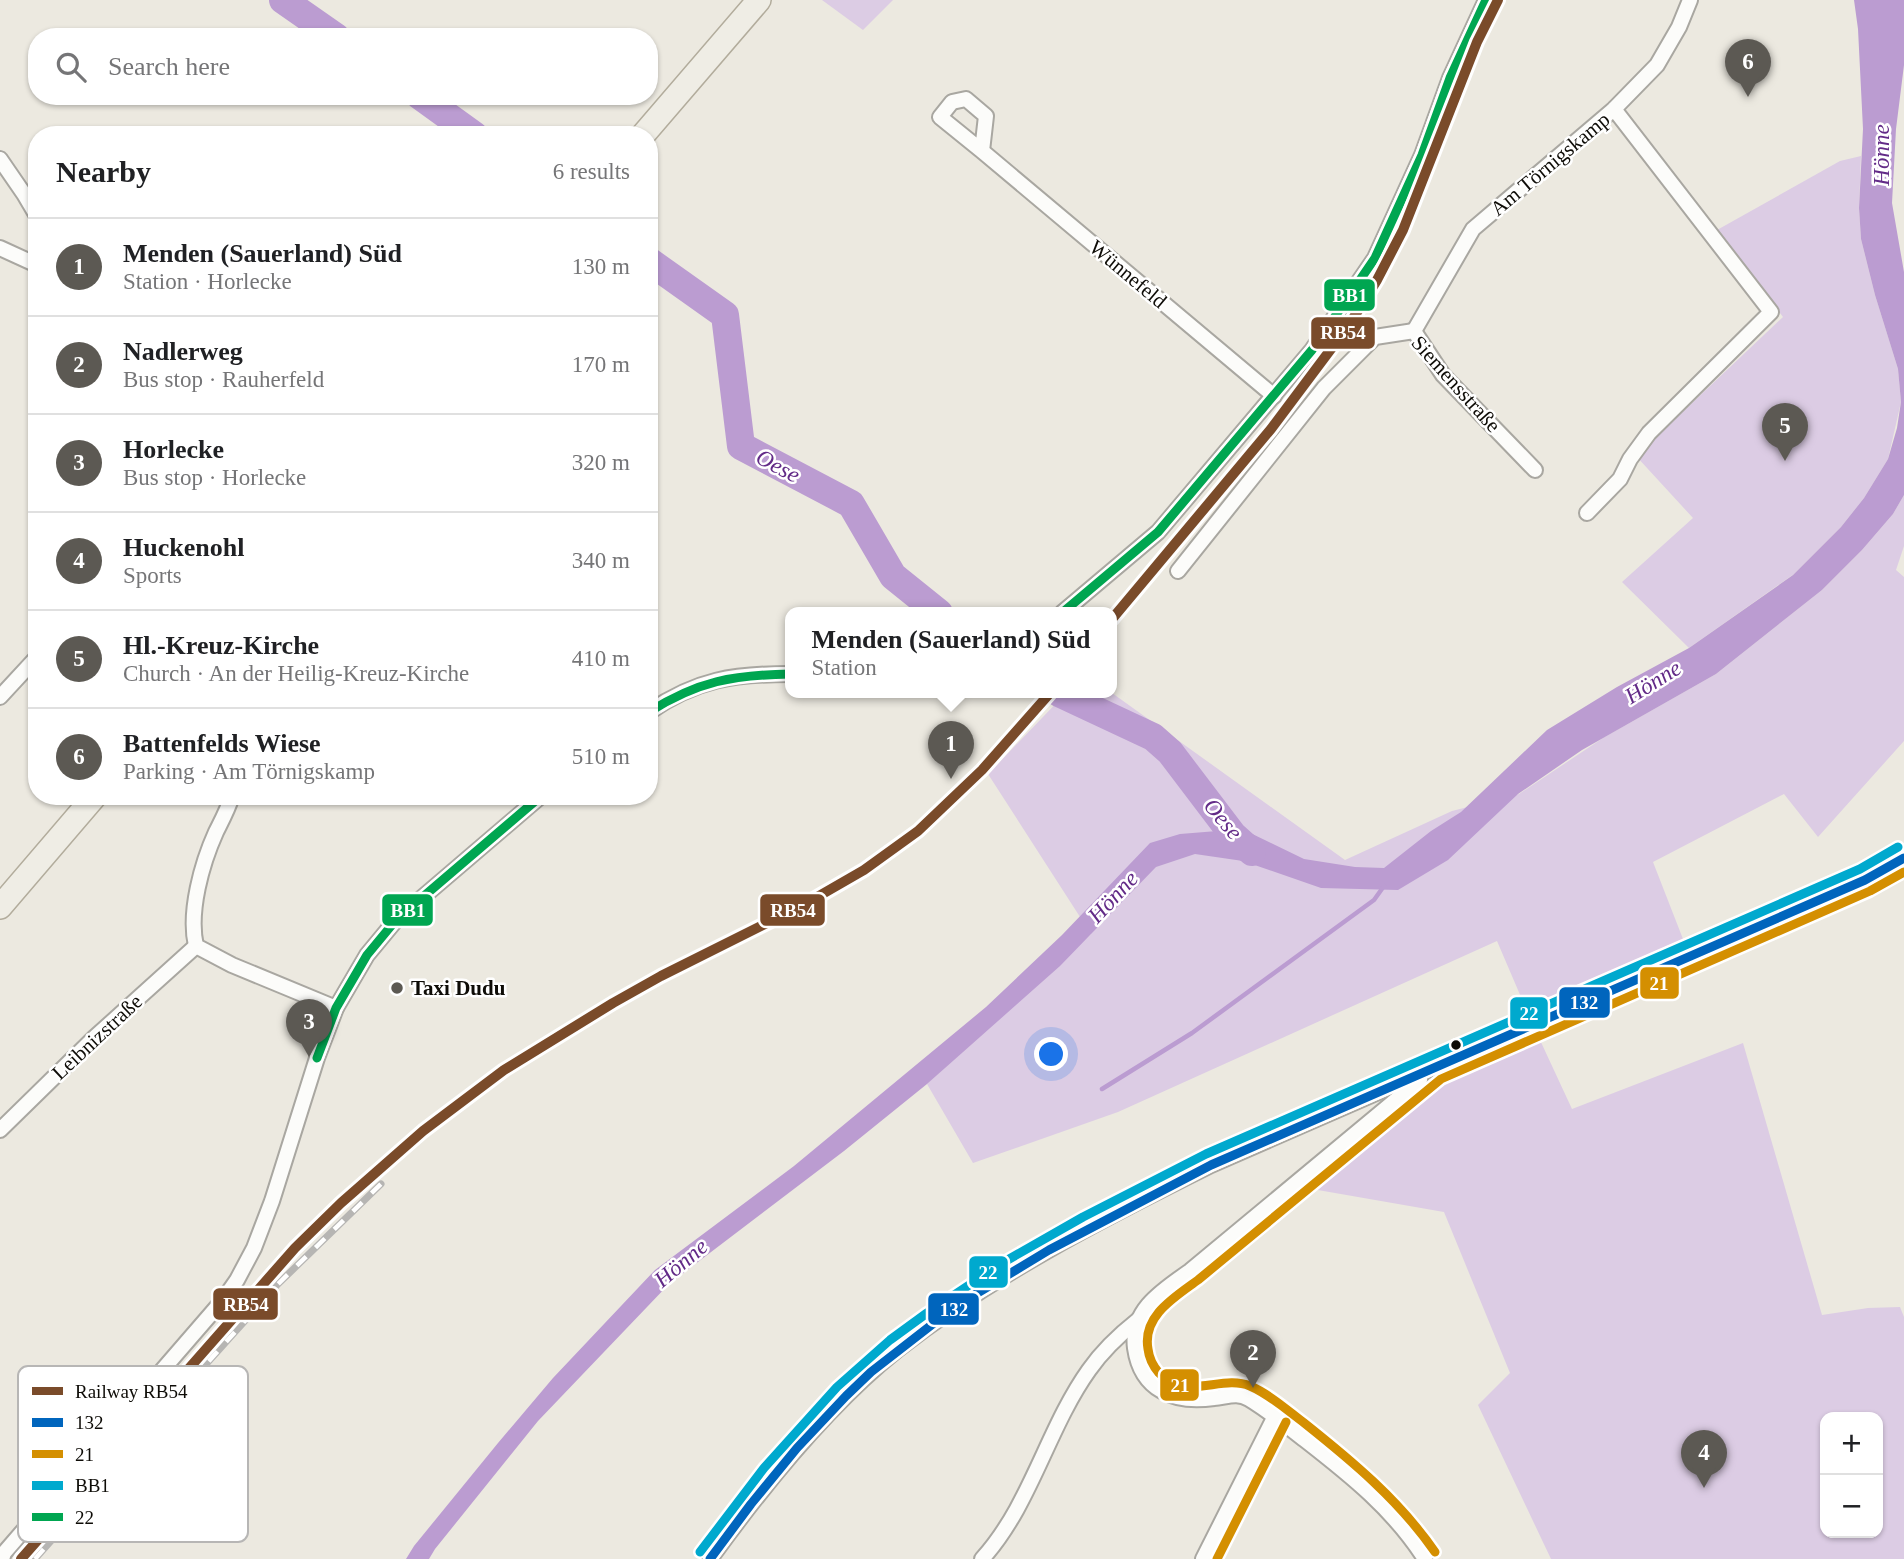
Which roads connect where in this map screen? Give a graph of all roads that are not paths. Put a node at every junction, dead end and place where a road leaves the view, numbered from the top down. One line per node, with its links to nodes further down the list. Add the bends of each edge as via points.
1 (759, 0): 5 (main road)
2 (1486, 0): 12 (street, via 1376,258)
3 (1690, 0): 4 (street, Am Törnigskamp, via 1657,65)
4 (1614, 110): 11 (street, Am Törnigskamp, via 1474,229); 14 (street, via 1771,312 1649,433 1620,479)
5 (651, 126)
6 (982, 150): 12 (street, Wünnefeld)
7 (0, 159): 8 (street)
8 (28, 201)
9 (0, 248): 10 (street)
10 (28, 261)
11 (1413, 331): 13 (street, Siemensstraße, via 1443,375); 15 (street, Siemensstraße, via 1375,337 1324,388)
12 (1275, 396): 16 (street, via 1158,532)
13 (1535, 470)
14 (1587, 513)
15 (1178, 571)
16 (1069, 607)
17 (28, 667): 19 (street)
18 (785, 674): 20 (street, via 740,675 708,682)
19 (0, 697)
20 (658, 707)
21 (87, 805): 25 (main road)
22 (228, 805): 26 (street, via 203,871 194,918)
23 (530, 805): 27 (street, via 396,920 367,956)
24 (1904, 858): 28 (street, via 1853,886)
25 (0, 907)
26 (196, 946): 27 (street); 29 (street, Leibnizstraße)
27 (336, 1008): 31 (street, via 254,1248 223,1300)
28 (1435, 1068): 30 (street, via 1157,1295); 35 (street, via 1142,1199 960,1305 896,1351 830,1412)
29 (0, 1130)
30 (1138, 1320): 32 (street, via 1136,1353 1156,1388 1196,1400 1246,1397); 36 (street, via 1088,1370 1016,1510)
31 (166, 1366)
32 (1275, 1416): 37 (street); 38 (street, via 1378,1500)
33 (18, 1537): 34 (street)
34 (2, 1559)
35 (710, 1559)
36 (982, 1559)
37 (1203, 1559)
38 (1425, 1559)

